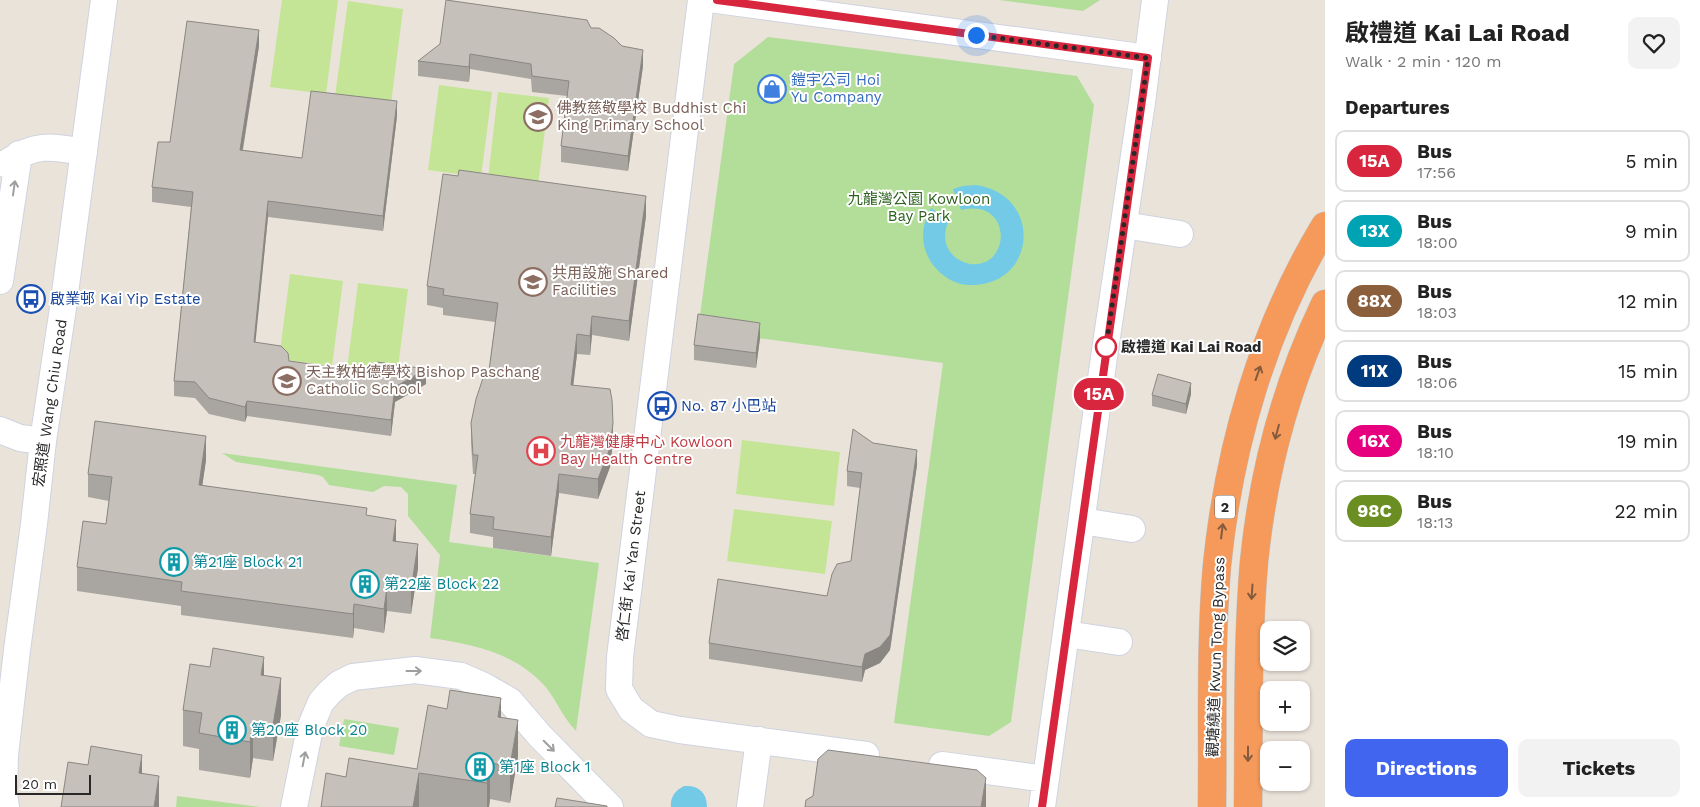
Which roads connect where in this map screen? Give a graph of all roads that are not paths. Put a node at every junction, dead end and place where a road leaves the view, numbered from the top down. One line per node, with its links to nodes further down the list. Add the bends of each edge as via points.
1 (104, 0): 6 (street, 宏照道 Wang Chiu Road)
2 (701, 0): 20 (street, 啓仁街 Kai Yan Street, via 620,657 619,688 631,709 651,724)
3 (717, 0): 5 (street)
4 (1155, 0): 5 (street)
5 (1148, 58): 8 (street)
6 (84, 152): 7 (street, via 44,147 30,149); 14 (street, 宏照道 Wang Chiu Road)
7 (9, 161): 11 (street, one-way to 7)
8 (1124, 225): 10 (street); 15 (street)
9 (1325, 226): 29 (highway, 觀塘繞道 Kwun Tong Bypass / 2, one-way to 9, via 1214,610 1226,496 1238,441 1266,350 1295,282)
10 (1180, 234)
11 (0, 281)
12 (1325, 304): 30 (highway, one-way to 30, via 1285,402 1262,507 1251,610)
13 (0, 430): 14 (street, via 20,438)
14 (43, 441): 19 (street, 宏照道 Wang Chiu Road, via 34,524)
15 (1082, 521): 16 (street); 17 (street)
16 (1132, 529)
17 (1066, 634): 18 (street); 23 (street)
18 (1119, 642)
19 (9, 649): 25 (street, 宏照道 Wang Chiu Road)
20 (759, 740): 21 (street, 啓仁街 Kai Yan Street); 24 (street)
21 (886, 758)
22 (914, 762): 23 (street)
23 (1046, 779): 28 (street)
24 (755, 799)
25 (6, 807)
26 (294, 807): 27 (street, one-way to 27, via 310,728 321,702 339,684 353,677 415,670 461,676 510,701)
27 (610, 807)
28 (1042, 807)
29 (1212, 807)
30 (1248, 807)

